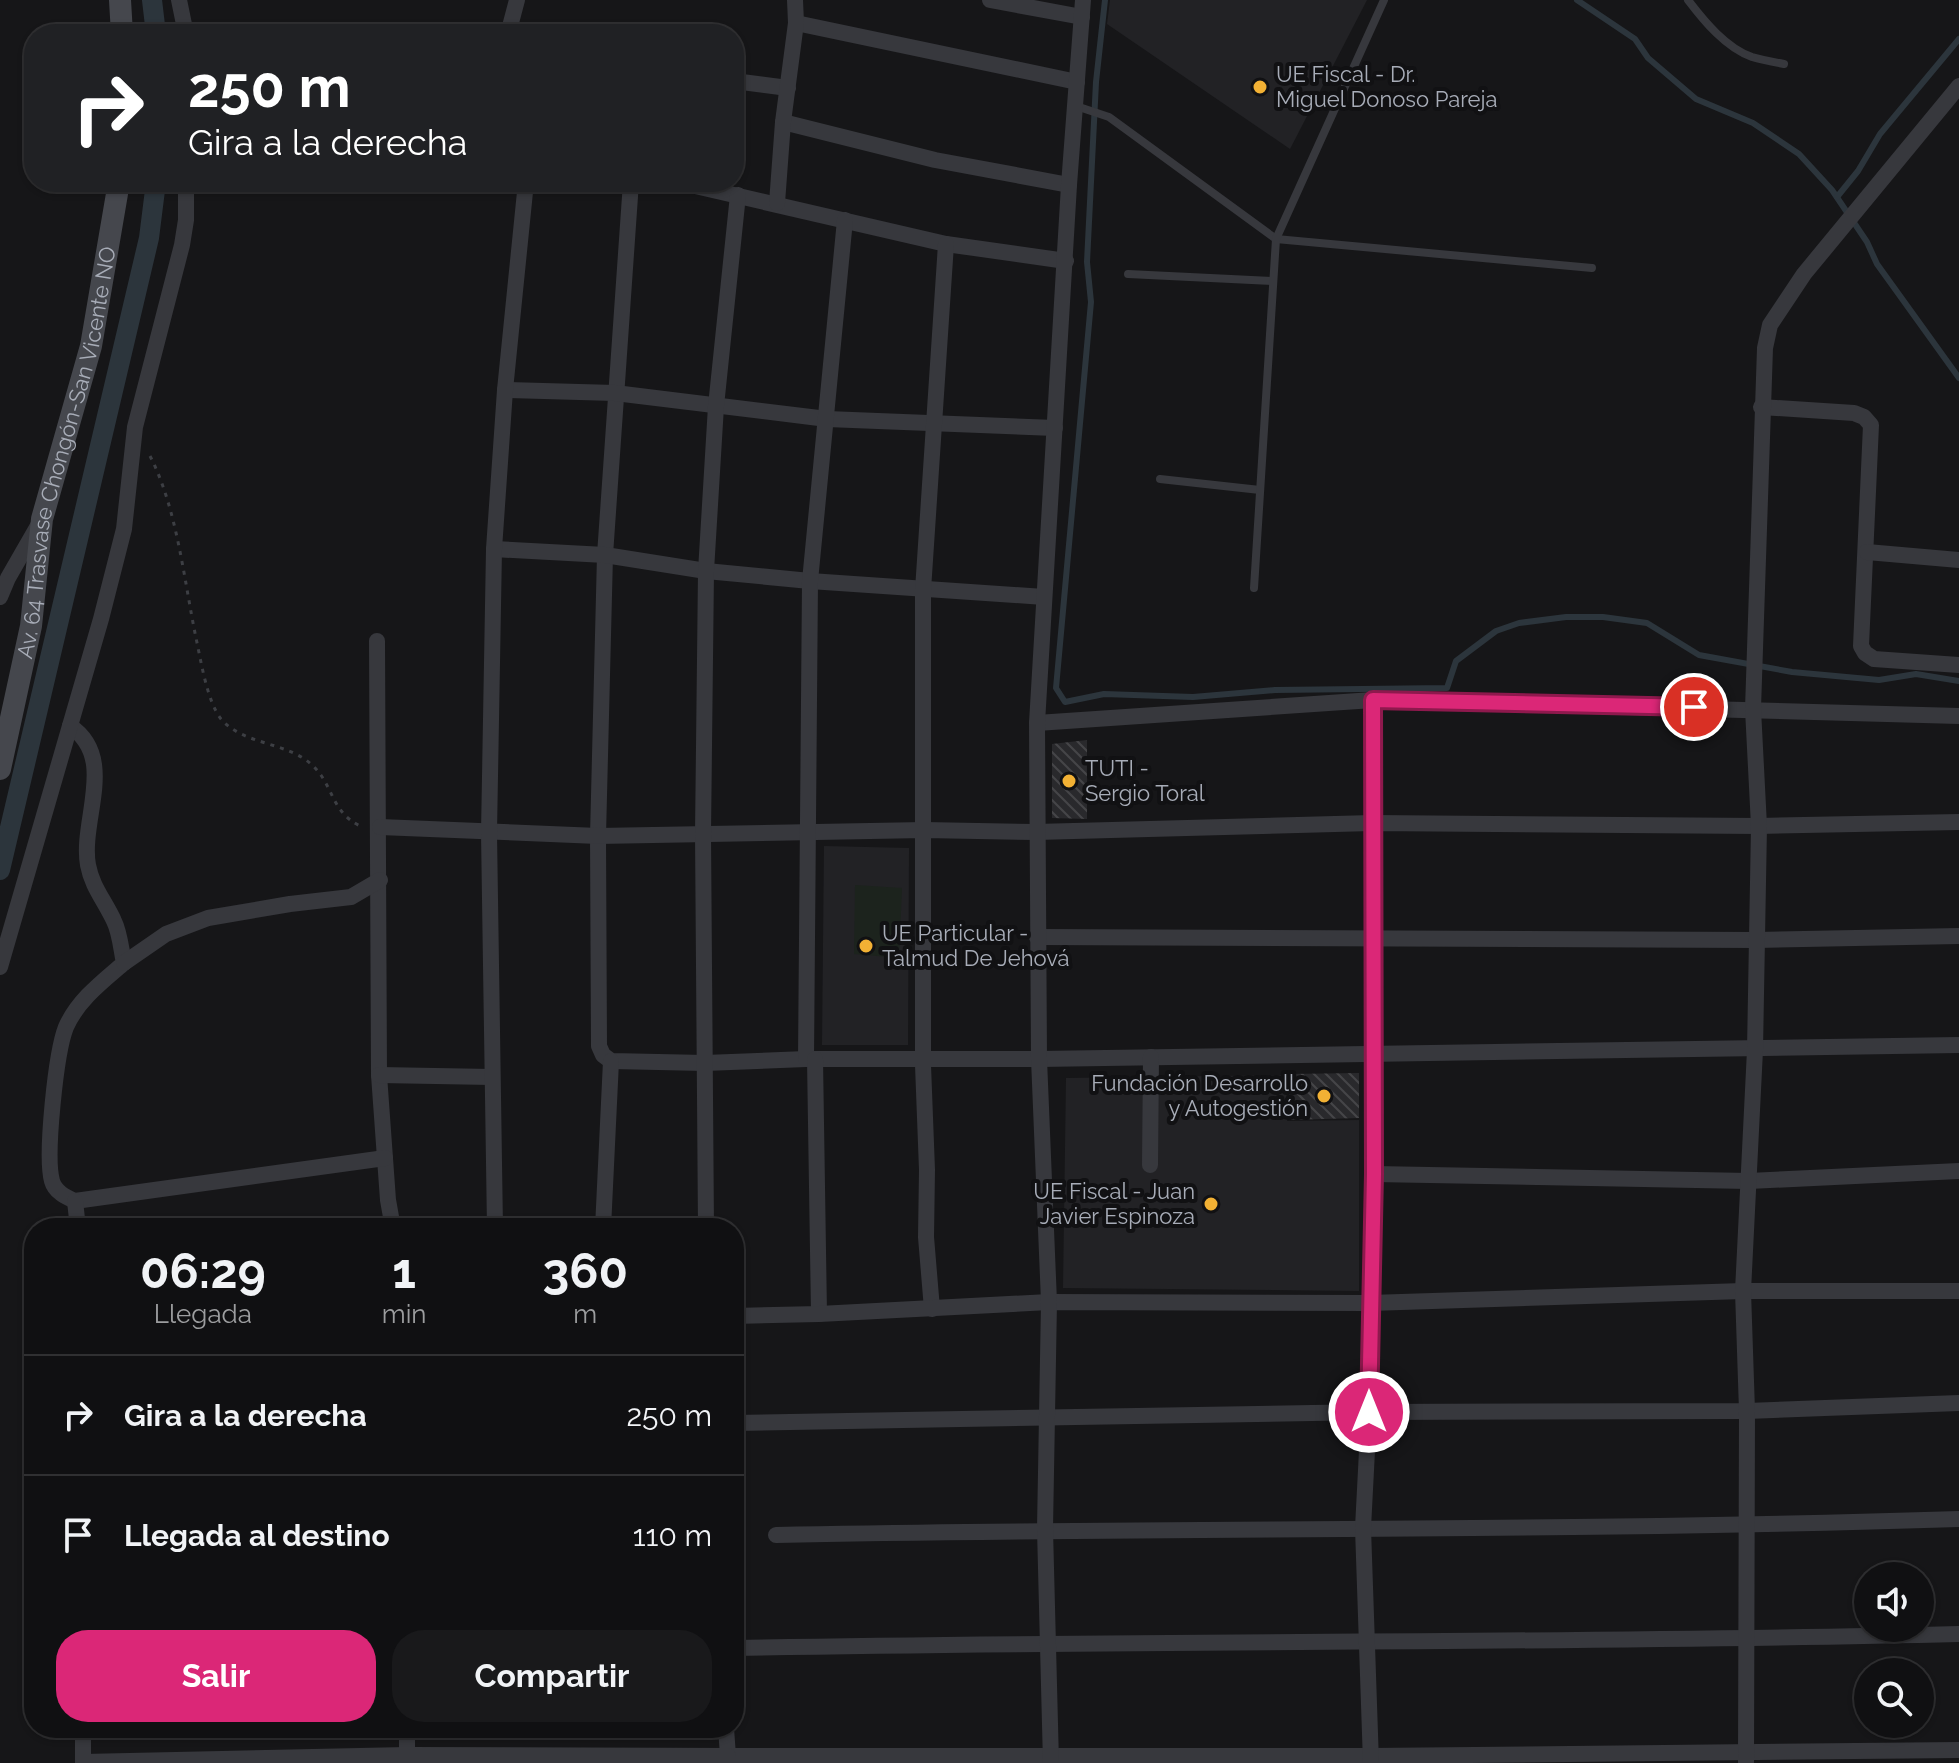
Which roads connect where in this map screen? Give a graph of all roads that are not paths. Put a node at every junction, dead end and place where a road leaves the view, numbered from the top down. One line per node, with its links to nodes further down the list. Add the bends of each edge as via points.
1 (120, 0): 10 (street)
2 (179, 0): 11 (street)
3 (517, 0): 12 (street)
4 (795, 0): 9 (street)
5 (990, 0): 8 (street)
6 (1384, 0): 29 (lane)
7 (1688, 0): 13 (lane, via 1732,45 1749,56)
8 (1083, 8): 15 (street)
9 (796, 23): 15 (street); 17 (street)
10 (121, 24)
11 (184, 24)
12 (511, 24)
13 (1784, 64)
14 (744, 82): 17 (street)
15 (1077, 82): 18 (street)
16 (1959, 86): 38 (street, via 1848,218 1770,325)
17 (788, 88): 19 (street)
18 (1076, 106): 20 (street); 29 (lane, via 1109,117)
19 (783, 122): 20 (street, via 935,160); 27 (street)
20 (1069, 185): 31 (street)
21 (117, 192): 44 (street, Av. 64 Trasvase Chongón-San Vicente NO, via 91,346)
22 (186, 192): 61 (street, via 182,245 135,427 124,529)
23 (525, 192): 35 (street)
24 (630, 192): 36 (street)
25 (724, 192): 26 (street)
26 (738, 195): 27 (street); 37 (street)
27 (777, 203): 28 (street)
28 (845, 220): 30 (street); 39 (street)
29 (1276, 239): 32 (lane); 34 (lane)
30 (946, 244): 31 (street); 40 (street)
31 (1066, 261): 41 (street)
32 (1592, 268)
33 (1128, 274): 34 (lane)
34 (1273, 281): 43 (lane)
35 (505, 390): 36 (street); 45 (street)
36 (615, 393): 37 (street); 47 (street)
37 (716, 406): 39 (street); 49 (street)
38 (1761, 407): 46 (street, via 1854,413 1871,425); 58 (street)
39 (827, 419): 40 (street); 50 (street)
40 (932, 424): 41 (street); 52 (street)
41 (1055, 428): 54 (street)
42 (1160, 479): 43 (lane)
43 (1260, 490): 51 (lane)
44 (42, 519): 53 (street); 62 (street, Av. 64 Trasvase Chongón-San Vicente NO, via 31,626)
45 (494, 549): 47 (street); 69 (street)
46 (1867, 552): 48 (street); 56 (street, via 1861,646 1865,653 1874,659)
47 (605, 555): 49 (street); 72 (street)
48 (1959, 560)
49 (706, 571): 50 (street); 71 (street)
50 (810, 581): 52 (street); 70 (street)
51 (1254, 588)
52 (923, 590): 54 (street); 67 (street)
53 (0, 597)
54 (1044, 597): 60 (street)
55 (377, 641): 66 (street)
56 (1959, 665)
57 (1373, 700): 58 (street); 60 (street); 64 (street)
58 (1753, 709): 59 (street); 65 (street)
59 (1959, 716)
60 (1037, 723): 68 (street)
61 (70, 726): 78 (street, via 86,742 95,762 87,862 92,885 115,922); 79 (street)
62 (0, 769)
63 (1959, 822): 65 (street)
64 (1372, 823): 65 (street); 68 (street); 76 (street)
65 (1759, 826): 77 (street)
66 (380, 827): 69 (street); 73 (street)
67 (924, 830): 68 (street); 70 (street); 86 (street)
68 (1036, 832): 75 (street)
69 (489, 833): 72 (street); 90 (street)
70 (810, 833): 71 (street); 84 (street)
71 (703, 834): 72 (street); 88 (street)
72 (598, 836): 87 (street, via 599,1046)
73 (380, 880): 78 (street, via 351,897 208,918 166,934); 89 (street)
74 (1959, 936): 77 (street)
75 (1037, 937): 76 (street); 85 (street)
76 (1374, 937): 77 (street); 82 (street)
77 (1756, 940): 81 (street)
78 (124, 963): 96 (street, via 76,1009 57,1059 52,1182)
79 (0, 967)
80 (1959, 1045): 81 (street)
81 (1755, 1050): 82 (street); 95 (street)
82 (1374, 1052): 83 (street); 94 (street)
83 (1151, 1057): 85 (street); 92 (street)
84 (811, 1059): 86 (street); 88 (street); 107 (street)
85 (1039, 1059): 86 (street); 104 (street)
86 (923, 1060): 106 (street)
87 (611, 1061): 88 (street); 100 (street)
88 (705, 1063): 101 (street)
89 (379, 1075): 90 (street); 91 (street)
90 (492, 1077): 99 (street)
91 (385, 1158): 96 (street); 98 (street)
92 (1150, 1165)
93 (1959, 1171): 95 (street)
94 (1374, 1174): 95 (street); 105 (street)
95 (1749, 1181): 102 (street)
96 (75, 1201): 97 (street)
97 (77, 1218)
98 (392, 1218)
99 (495, 1218)
100 (603, 1218)
101 (706, 1218)
102 (1743, 1291): 103 (street); 105 (street); 110 (street)
103 (1959, 1291)
104 (1049, 1302): 105 (street); 106 (street); 112 (street)
105 (1370, 1303): 111 (street)
106 (932, 1309): 107 (street)
107 (819, 1314): 108 (street)
108 (744, 1316)
109 (1959, 1403): 110 (street)
110 (1747, 1411): 111 (street); 115 (street)
111 (1369, 1412): 112 (street); 116 (street)
112 (1049, 1417): 113 (street); 117 (street)
113 (744, 1423)
114 (1959, 1519): 115 (street)
115 (1747, 1526): 116 (street); 120 (street)
116 (1363, 1528): 117 (street); 122 (street)
117 (1045, 1529): 118 (street); 121 (street)
118 (776, 1535)
119 (1959, 1634): 120 (street)
120 (1746, 1639): 122 (street); 128 (street)
121 (1048, 1642): 122 (street); 123 (street); 131 (street)
122 (1367, 1642): 132 (street)
123 (744, 1648)
124 (83, 1738): 133 (street)
125 (407, 1738): 129 (street)
126 (727, 1738): 130 (street)
127 (1959, 1750): 128 (street)
128 (1746, 1757): 132 (street)
129 (407, 1759): 130 (street); 133 (street)
130 (728, 1759): 131 (street)
131 (1051, 1759): 132 (street)
132 (1371, 1760)
133 (83, 1762)

